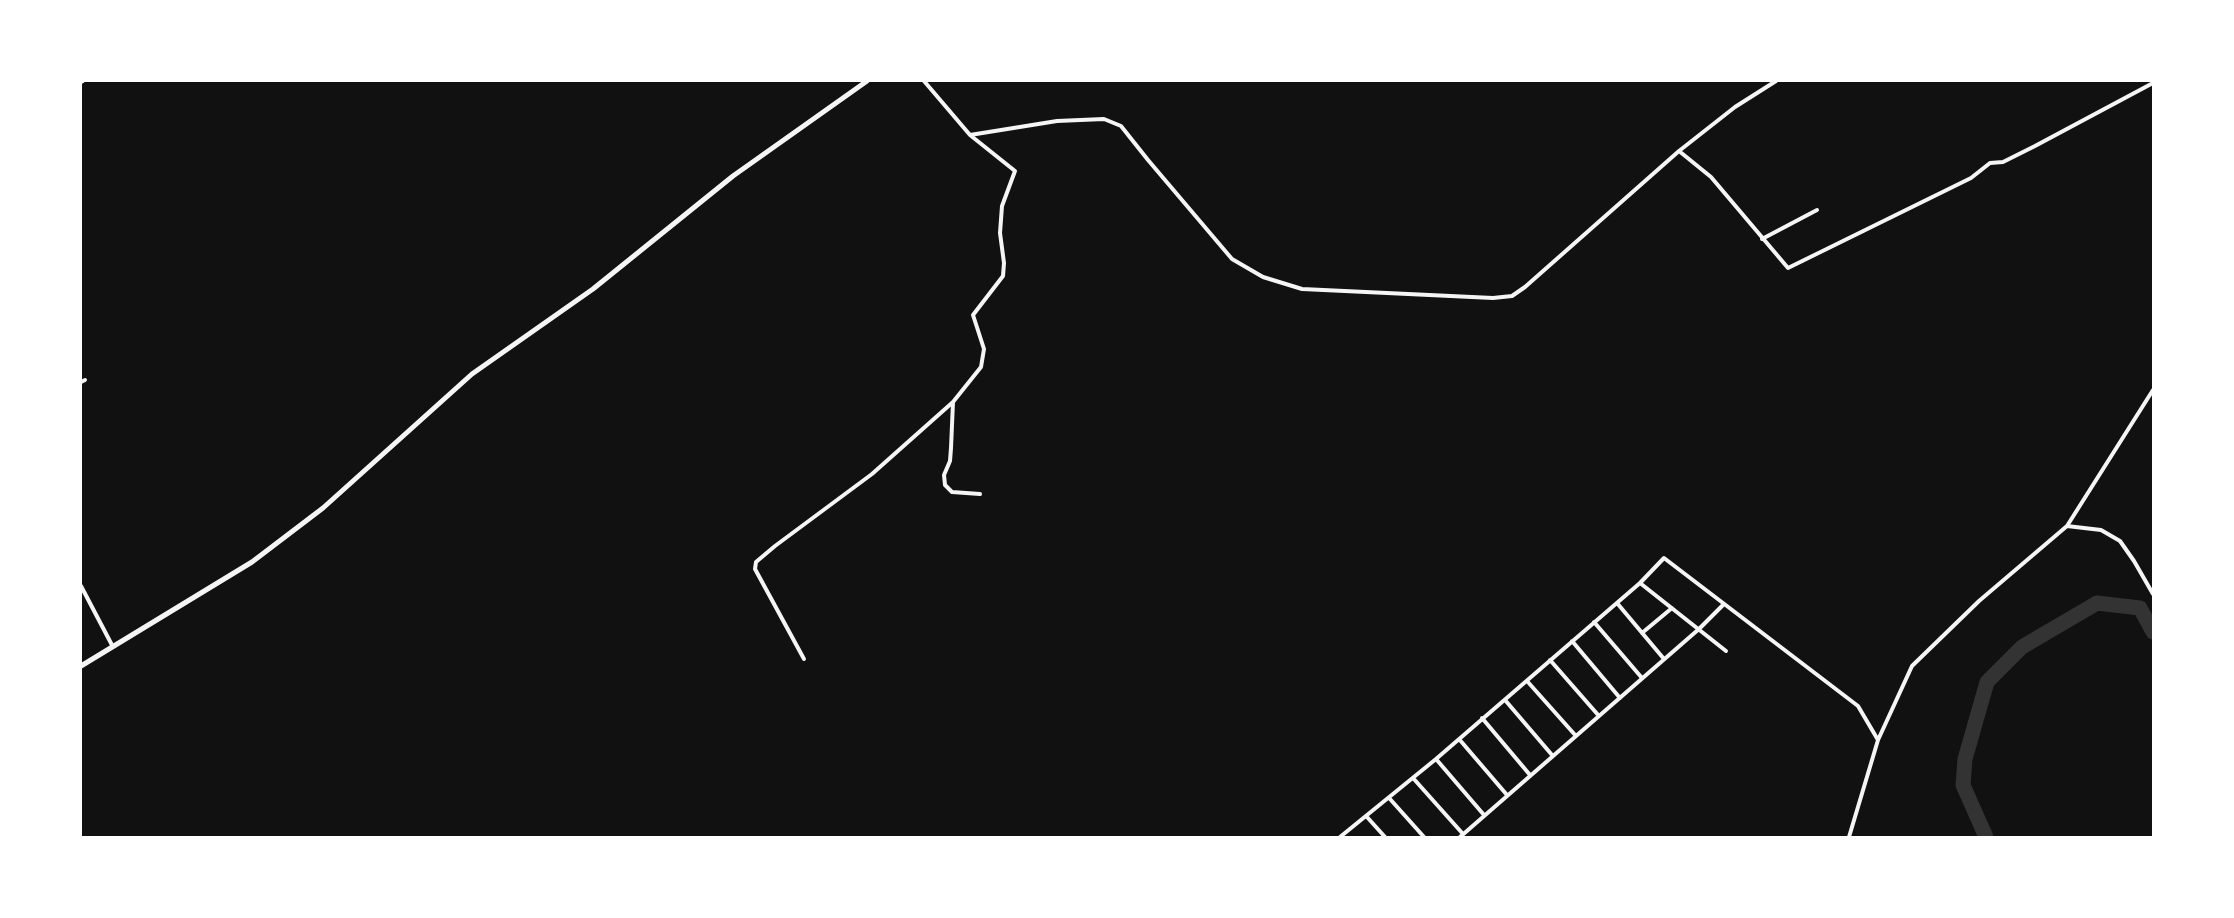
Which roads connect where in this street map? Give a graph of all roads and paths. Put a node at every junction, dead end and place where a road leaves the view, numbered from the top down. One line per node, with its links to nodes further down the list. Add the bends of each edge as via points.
1 (867, 81): 23 (street, via 733,176 593,289 472,374 323,508 252,562)
2 (924, 81): 5 (street)
3 (1776, 81): 6 (street, via 1735,107)
4 (2153, 83): 8 (street, via 2035,146 2003,162 1990,163 1971,178 1788,268)
5 (970, 135): 6 (street, via 1057,122 1104,119 1121,126 1232,259 1263,277 1302,290 1493,298 1512,296 1524,287); 10 (street, via 1014,171 1002,206 1003,276 973,315 984,349 981,367)
6 (1679, 151): 8 (street, via 1711,177)
7 (1817, 210): 8 (street)
8 (1762, 239)
9 (2153, 390): 12 (street)
10 (953, 402): 11 (street, via 952,448 944,475 945,485 952,492); 25 (street, via 872,474 756,562 755,569)
11 (980, 494)
12 (2067, 526): 15 (street, via 2101,530 2120,541); 37 (street, via 1978,600 1912,666)
13 (1640, 583): 16 (street); 17 (street, via 1664,558); 18 (street)
14 (81, 586): 23 (street)
15 (2153, 594)
16 (1617, 603): 19 (street); 21 (street)
17 (1724, 604): 20 (street); 37 (street, via 1858,706)
18 (1672, 608): 20 (street); 21 (street)
19 (1594, 622): 22 (street); 29 (street)
20 (1699, 629): 24 (street); 26 (street)
21 (1642, 633): 26 (street)
22 (1572, 642): 27 (street); 31 (street)
23 (114, 647): 28 (street)
24 (1726, 651)
25 (804, 659)
26 (1664, 659): 29 (street)
27 (1550, 660): 30 (street); 33 (street)
28 (81, 666)
29 (1642, 678): 31 (street)
30 (1527, 680): 32 (street); 35 (street)
31 (1620, 698): 33 (street)
32 (1505, 700): 34 (street); 38 (street)
33 (1599, 716): 35 (street)
34 (1482, 718): 36 (street); 40 (street)
35 (1576, 736): 38 (street)
36 (1459, 739): 39 (street); 42 (street)
37 (1878, 740): 50 (street)
38 (1552, 755): 40 (street)
39 (1436, 759): 41 (street); 44 (street)
40 (1530, 775): 42 (street)
41 (1413, 778): 43 (street); 47 (street)
42 (1507, 795): 44 (street)
43 (1390, 799): 45 (street); 49 (street)
44 (1484, 815): 47 (street)
45 (1367, 817): 46 (street); 48 (street)
46 (1344, 836)
47 (1462, 836)
48 (1385, 837)
49 (1424, 837)
50 (1849, 837)

